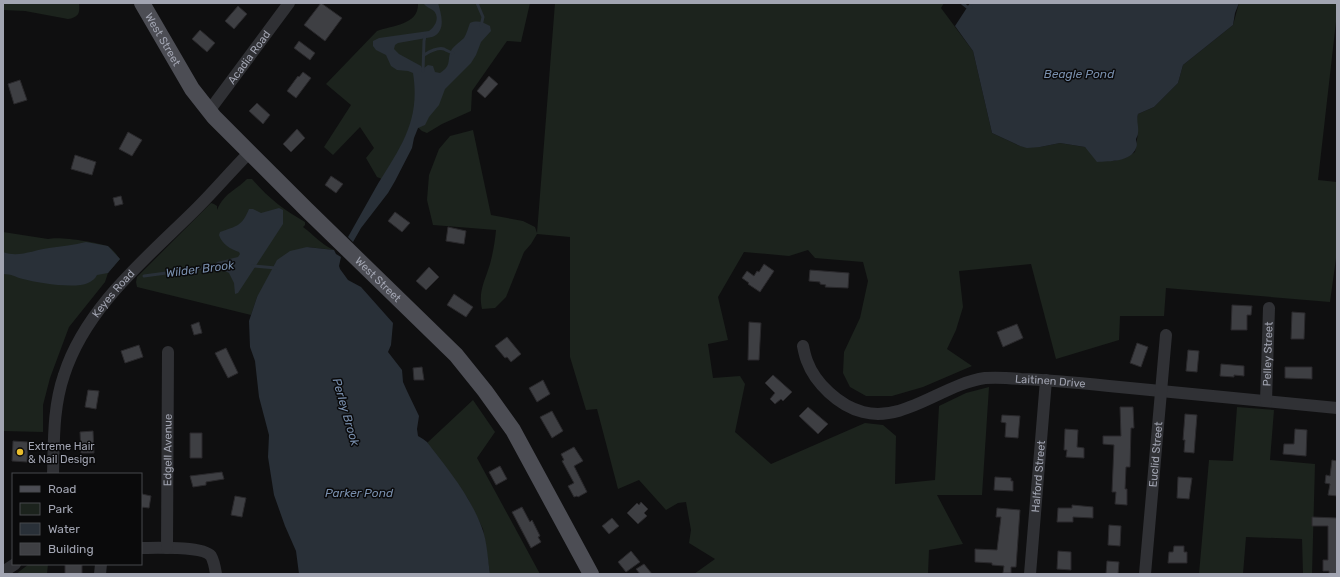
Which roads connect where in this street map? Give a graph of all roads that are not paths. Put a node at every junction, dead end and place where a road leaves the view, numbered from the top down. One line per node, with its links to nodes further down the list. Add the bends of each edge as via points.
1 (142, 3): 3 (main road, West Street, via 174,60)
2 (289, 3): 3 (street, Acadia Road)
3 (209, 111): 4 (main road, West Street)
4 (249, 153): 13 (street, Keyes Road, via 147,256 86,327 71,355 60,389 55,417); 19 (main road, West Street, via 466,367 512,430)
5 (1270, 308): 11 (street, Pelley Street)
6 (1166, 335): 10 (street, Euclid Street)
7 (803, 346): 9 (street, Laitinen Drive, via 807,361 822,385 847,406 863,412 894,413 973,380 992,377)
8 (168, 352): 15 (street, Edgell Avenue)
9 (1046, 380): 10 (street, Laitinen Drive); 20 (street, Halford Street)
10 (1161, 391): 11 (street, Laitinen Drive); 21 (street, Euclid Street)
11 (1266, 401): 12 (street, Laitinen Drive)
12 (1337, 408)
13 (53, 473)
14 (142, 548): 15 (street)
15 (168, 548): 18 (street, via 205,552 212,559)
16 (14, 565): 17 (street)
17 (3, 572)
18 (216, 574)
19 (591, 574)
20 (1030, 574)
21 (1145, 574)

